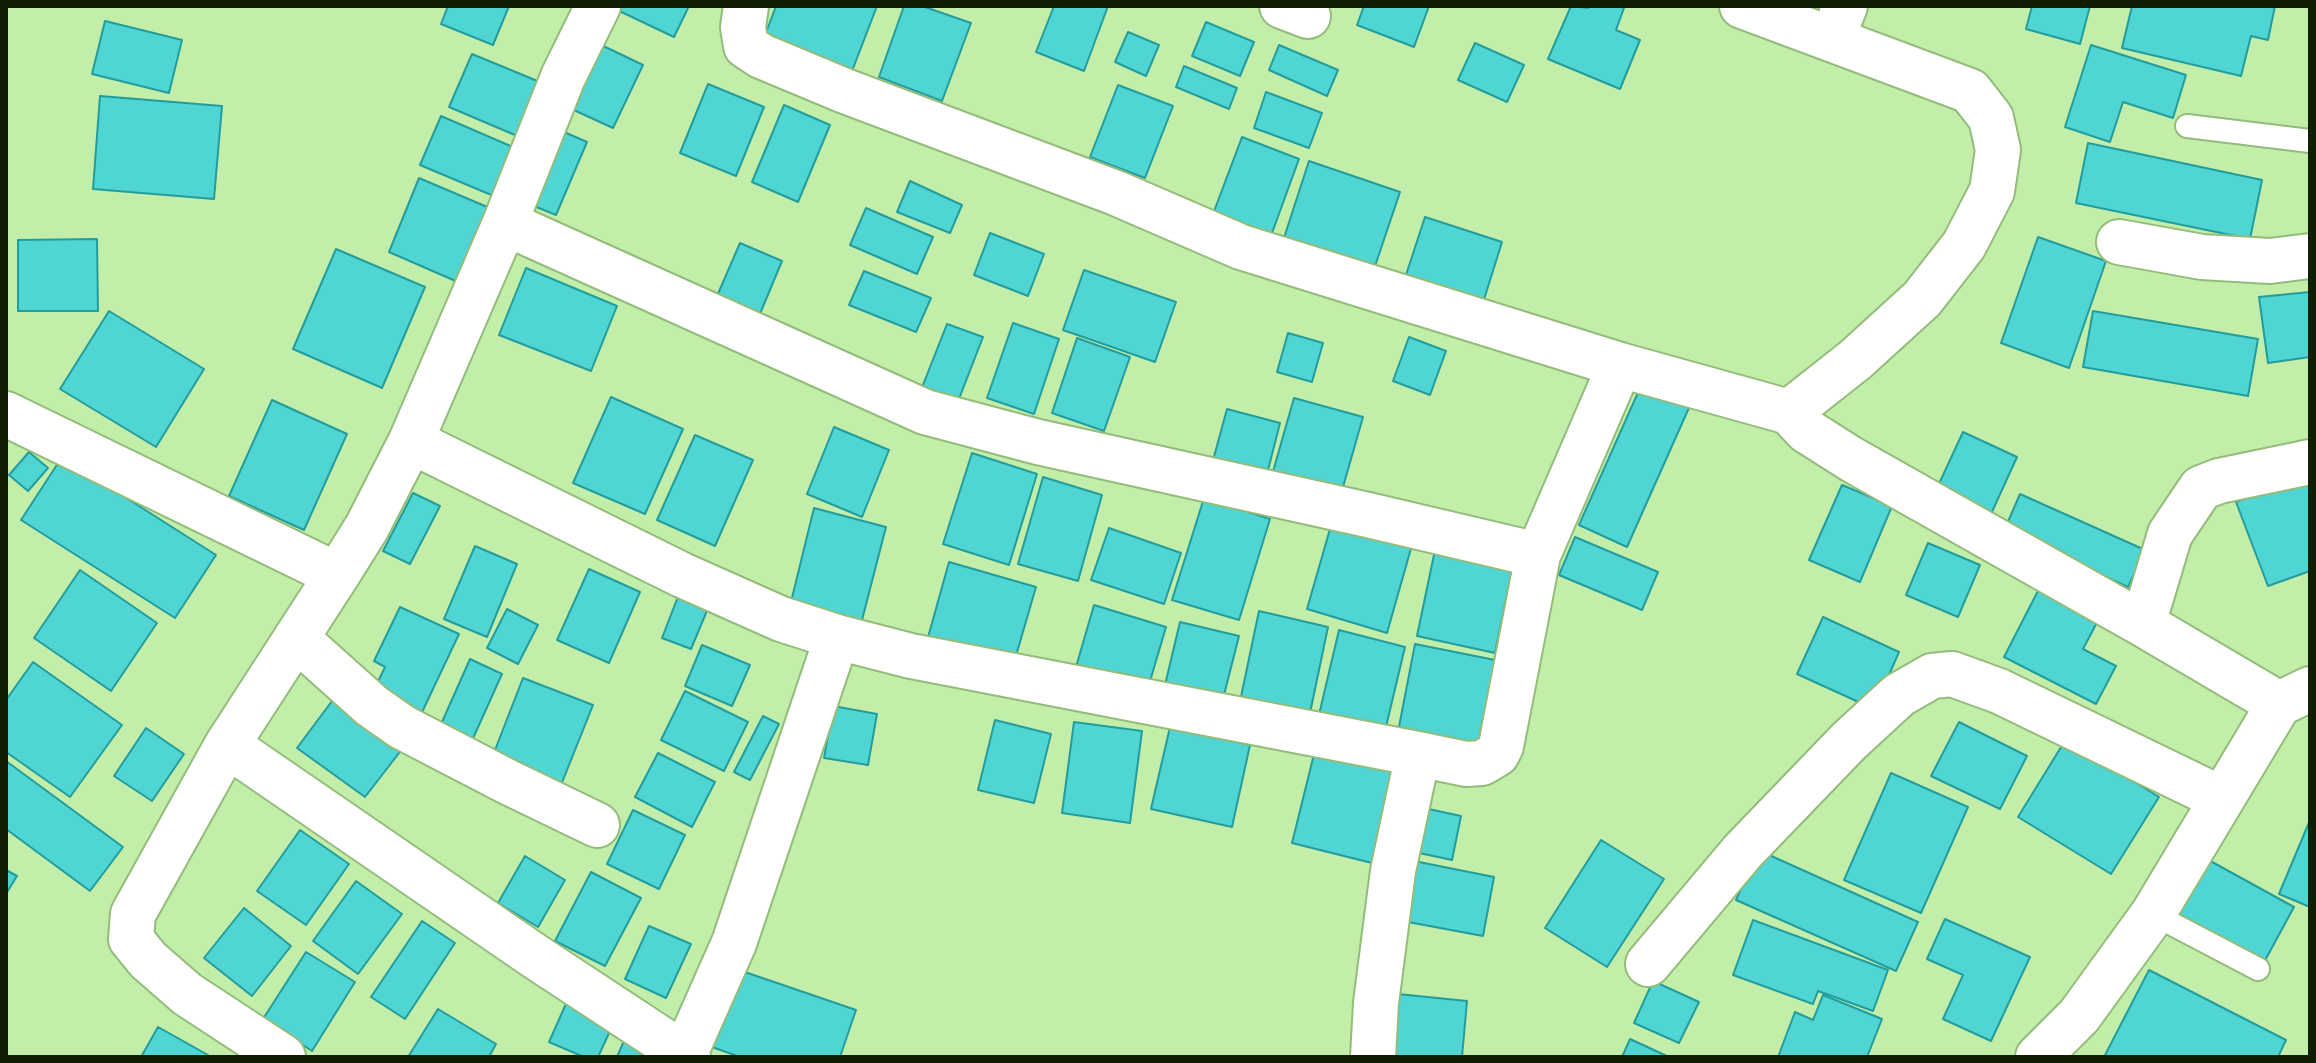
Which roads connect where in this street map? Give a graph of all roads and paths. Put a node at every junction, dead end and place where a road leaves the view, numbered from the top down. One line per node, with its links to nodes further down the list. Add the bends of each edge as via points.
1 (598, 6): 7 (street, via 563,77)
2 (746, 6): 11 (street, via 746,46 845,91 1116,193 1241,247)
3 (1742, 6): 4 (street)
4 (1839, 23): 13 (street, via 1970,91 1991,118 1998,150 1992,191 1964,245 1922,299)
5 (2187, 126): 6 (lane)
6 (2310, 141)
7 (505, 223): 14 (street); 16 (street, via 925,412)
8 (2310, 237): 10 (street)
9 (2119, 242): 10 (street, via 2202,257 2270,261)
10 (2310, 256)
11 (1620, 365): 13 (street); 16 (street)
12 (6, 414): 17 (street)
13 (1798, 421): 18 (street, via 1851,459)
14 (411, 441): 17 (street); 19 (street, via 682,575 781,619)
15 (2310, 462): 18 (street, via 2201,488 2170,534)
16 (1538, 555): 23 (street, via 1497,754 1466,764)
17 (337, 575): 20 (street)
18 (2143, 624): 21 (street)
19 (837, 637): 23 (street, via 911,656); 29 (street, via 734,943)
20 (296, 638): 22 (street); 25 (street, via 402,727)
21 (2295, 697): 24 (street)
22 (227, 745): 29 (street); 30 (street, via 133,914 131,939 187,994)
23 (1418, 754): 31 (street, via 1393,871)
24 (2222, 799): 26 (street); 27 (street, via 1999,691 1952,674 1932,676 1899,695 1849,741 1743,851)
25 (597, 825)
26 (2153, 914): 28 (lane); 32 (street, via 2079,1016)
27 (1648, 964)
28 (2258, 969)
29 (686, 1056)
30 (283, 1057)
31 (1373, 1057)
32 (2038, 1057)

